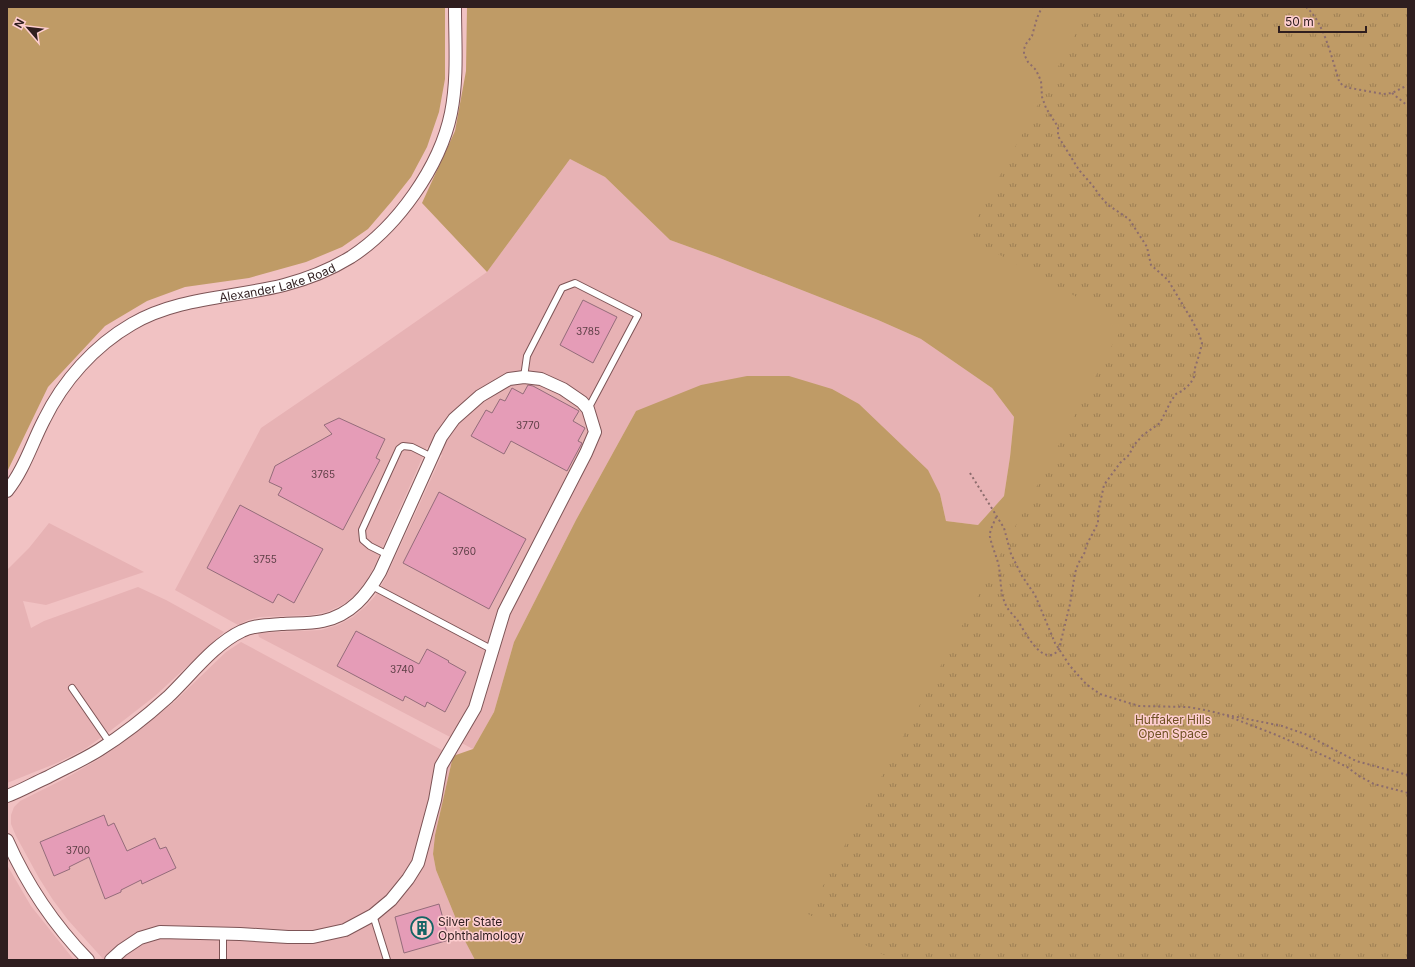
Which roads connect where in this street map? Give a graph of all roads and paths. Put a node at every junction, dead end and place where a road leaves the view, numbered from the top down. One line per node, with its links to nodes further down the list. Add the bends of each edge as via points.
1 (455, 7): 11 (street, Alexander Lake Road, via 454,90 451,113 437,154 425,176 392,222 372,241 331,269 267,289 181,305 155,313 132,324 107,341 86,360 55,400 22,467)
2 (1042, 7): 15 (path, via 1024,54 1041,81 1042,96 1058,127 1058,136 1079,170 1100,196 1108,205 1129,219 1146,247 1151,265 1168,280 1193,322 1202,343 1190,384 1176,394 1160,423 1143,435 1104,485 1098,524 1075,573)
3 (1306, 7): 5 (path, via 1318,22 1343,86 1383,94)
4 (1408, 85): 5 (path)
5 (1392, 93): 6 (path)
6 (1408, 106)
7 (524, 376): 8 (street, via 542,379 563,389); 8 (lane, via 527,356 562,288 575,283 638,314); 9 (street, via 509,379 480,396 454,418)
8 (588, 409): 16 (street, via 595,432 504,612)
9 (432, 457): 13 (street); 13 (lane, via 412,448 403,446 399,449 362,530 363,540)
10 (970, 474): 12 (path)
11 (7, 491)
12 (996, 517): 15 (path, via 1004,528 1011,554 1035,595 1054,643); 15 (path, via 990,536 1006,606 1044,655 1051,657)
13 (388, 554): 14 (street)
14 (372, 586): 16 (lane); 19 (street, via 362,600 336,617 323,621 256,626 231,637 168,697)
15 (1059, 649): 18 (path, via 1086,684 1100,694 1139,706 1188,708)
16 (493, 650): 24 (street, via 475,708 441,766 435,800 418,863 391,900)
17 (72, 688): 19 (lane)
18 (1222, 714): 20 (path, via 1282,726 1305,734 1356,761); 21 (path, via 1327,757 1374,784)
19 (110, 743): 22 (street, via 77,763)
20 (1408, 775)
21 (1408, 792)
22 (7, 796)
23 (7, 840): 26 (street, via 25,877 46,910)
24 (373, 915): 25 (street, via 345,930 313,937); 29 (lane)
25 (223, 933): 27 (street, via 160,932 140,938); 28 (lane)
26 (88, 960)
27 (111, 960)
28 (223, 960)
29 (387, 960)

